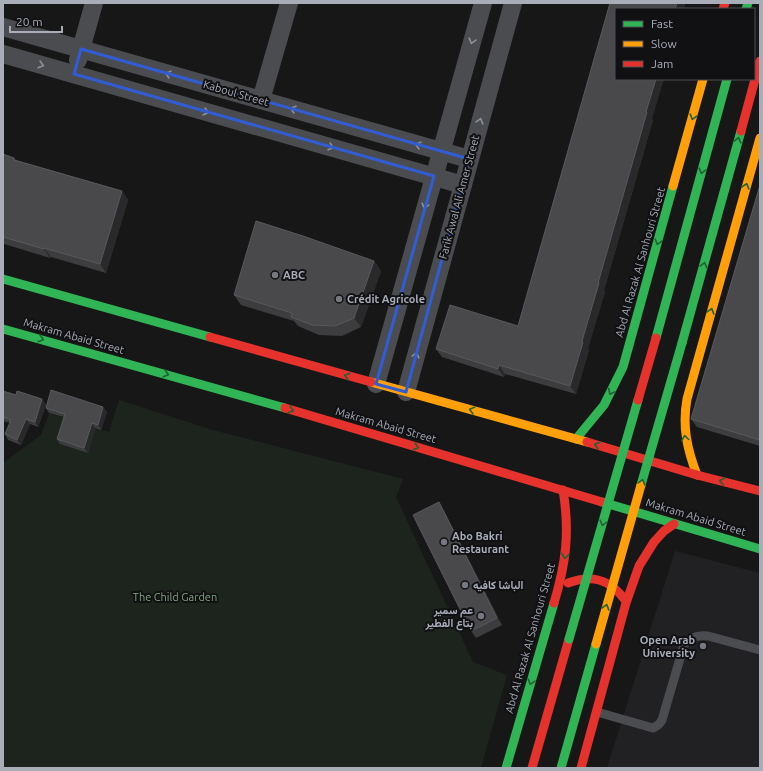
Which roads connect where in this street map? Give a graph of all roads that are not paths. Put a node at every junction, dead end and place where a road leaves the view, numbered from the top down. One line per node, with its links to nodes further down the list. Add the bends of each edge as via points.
1 (94, 3): 6 (street)
2 (289, 3): 14 (street)
3 (482, 3): 16 (street, one-way to 16)
4 (513, 3): 17 (street, Farik Awal Ali Amer Street, one-way to 4)
5 (3, 27): 6 (street, Kaboul Street)
6 (81, 49): 9 (street); 14 (street, Kaboul Street, one-way to 6)
7 (3, 54): 9 (street, one-way to 9)
8 (760, 61): 10 (street, one-way to 8, bridge)
9 (74, 74): 18 (street, one-way to 18)
10 (755, 79)
11 (703, 80): 22 (street, Abd Al Razak Al Sanhouri Street, one-way to 22)
12 (727, 80): 37 (street, one-way to 37, bridge, via 654,346)
13 (755, 80): 38 (street, one-way to 13, bridge)
14 (261, 100): 16 (street, Kaboul Street, one-way to 14)
15 (760, 138): 24 (street, one-way to 15)
16 (440, 151): 17 (street, Kaboul Street); 18 (street)
17 (470, 159): 19 (street, Farik Awal Ali Amer Street)
18 (434, 176): 19 (street); 23 (street, one-way to 23)
19 (462, 185): 25 (street, Farik Awal Ali Amer Street, one-way to 19)
20 (3, 278): 23 (street, one-way to 20)
21 (3, 329): 28 (street, Makram Abaid Street, one-way to 28)
22 (627, 375): 24 (street, via 640,388 653,393 667,393); 26 (street, Abd Al Razak Al Sanhouri Street, one-way to 26)
23 (376, 384): 25 (street)
24 (683, 388): 27 (street, one-way to 24, via 686,445)
25 (406, 392): 26 (street, one-way to 25)
26 (576, 439): 27 (street, one-way to 26)
27 (697, 475): 29 (street, one-way to 27)
28 (563, 490): 30 (street, Makram Abaid Street); 32 (street, Abd Al Razak Al Sanhouri Street, one-way to 32, via 567,506 568,539)
29 (760, 490)
30 (674, 524): 31 (street, Makram Abaid Street); 33 (street, via 664,531 646,554)
31 (760, 549)
32 (558, 590): 33 (street, via 573,580 600,580 616,588); 36 (street, Abd Al Razak Al Sanhouri Street, one-way to 36)
33 (626, 603): 35 (street)
34 (760, 650): 35 (lane, via 708,636 694,636 684,645 662,720 657,726 653,728)
35 (597, 712): 39 (street)
36 (506, 768)
37 (532, 768)
38 (561, 768)
39 (581, 768)

